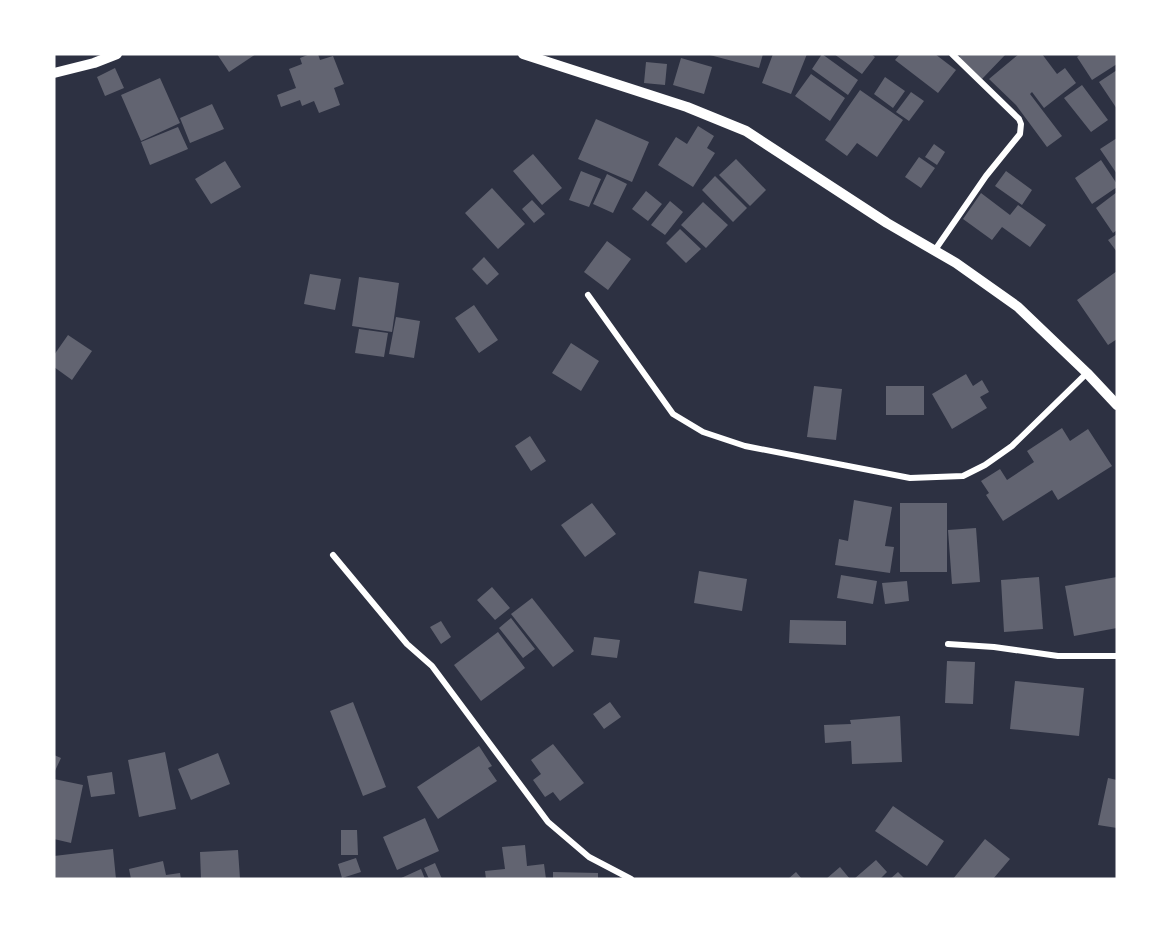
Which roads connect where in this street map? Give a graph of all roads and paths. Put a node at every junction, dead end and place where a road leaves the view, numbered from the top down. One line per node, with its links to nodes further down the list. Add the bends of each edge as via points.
1 (117, 54): 4 (street)
2 (523, 54): 5 (street, via 687,107 746,131)
3 (952, 54): 5 (street, via 1019,120 1021,129)
4 (54, 73)
5 (935, 250): 7 (street, via 1018,307)
6 (588, 295): 7 (street, via 680,419 703,432 745,446 910,478 963,476 985,465 1012,446)
7 (1087, 372): 8 (street)
8 (1117, 405)
9 (333, 555): 12 (street, via 407,644 432,666 548,822 589,857)
10 (948, 644): 11 (street, via 1058,656)
11 (1117, 656)
12 (632, 879)

